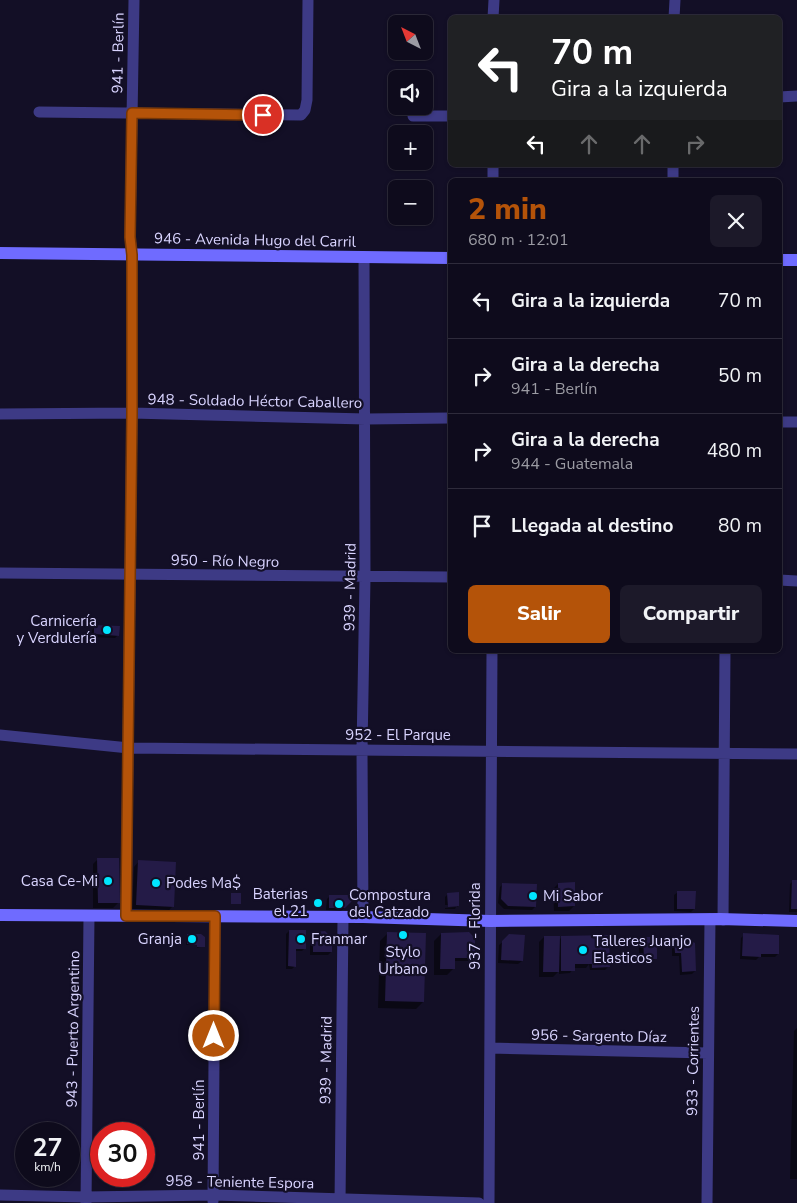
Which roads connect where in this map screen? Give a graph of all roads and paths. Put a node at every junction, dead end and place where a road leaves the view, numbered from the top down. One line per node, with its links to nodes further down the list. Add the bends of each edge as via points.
1 (134, 0): 10 (street, 941 - Berlín)
2 (308, 0): 10 (street, via 307,100 301,115)
3 (494, 0): 5 (street)
4 (675, 0): 6 (street)
5 (494, 15)
6 (674, 15)
7 (782, 96): 8 (street)
8 (797, 96)
9 (39, 112): 10 (street)
10 (132, 113): 14 (street, 941 - Berlín)
11 (413, 116): 12 (street)
12 (448, 116)
13 (0, 253): 14 (main road, 946 - Avenida Hugo del Carril)
14 (132, 255): 15 (main road, 946 - Avenida Hugo del Carril); 19 (street, 941 - Berlín)
15 (364, 257): 16 (main road, 946 - Avenida Hugo del Carril); 22 (street, 939 - Madrid)
16 (448, 258)
17 (782, 260): 18 (main road)
18 (797, 260)
19 (132, 413): 20 (street, 948 - Soldado Héctor Caballero); 22 (street, 948 - Soldado Héctor Caballero); 26 (street, 941 - Berlín)
20 (0, 414)
21 (448, 418): 22 (street, 948 - Soldado Héctor Caballero)
22 (366, 419): 28 (street, 939 - Madrid)
23 (782, 422): 24 (street)
24 (797, 422)
25 (0, 573): 26 (street, 950 - Río Negro)
26 (129, 575): 28 (street, 950 - Río Negro); 34 (street, 941 - Berlín)
27 (448, 577): 28 (street, 950 - Río Negro)
28 (365, 578): 35 (street, 939 - Madrid)
29 (782, 580): 30 (street)
30 (797, 580)
31 (492, 653): 36 (street, 937 - Florida)
32 (726, 653): 37 (street, 933 - Corrientes)
33 (0, 735): 34 (street, 952 - El Parque)
34 (129, 748): 35 (street, 952 - El Parque); 41 (street, 941 - Berlín)
35 (362, 750): 36 (street, 952 - El Parque); 43 (street, 939 - Madrid)
36 (492, 751): 37 (street, 952 - El Parque); 46 (street, 937 - Florida)
37 (725, 754): 38 (street, 952 - El Parque); 45 (street, 933 - Corrientes)
38 (797, 754)
39 (0, 915): 40 (main road)
40 (89, 916): 41 (main road); 52 (street, 943 - Puerto Argentino)
41 (126, 916): 42 (main road)
42 (215, 916): 44 (main road); 51 (street, 941 - Berlín)
43 (363, 917): 44 (main road); 46 (main road)
44 (343, 918): 53 (street, 939 - Madrid)
45 (716, 919): 46 (main road); 47 (main road); 49 (street, 933 - Corrientes)
46 (490, 921): 48 (street, 937 - Florida)
47 (797, 921)
48 (490, 1048): 49 (street, 956 - Sargento Díaz); 55 (street, 937 - Florida)
49 (708, 1053): 56 (street, 933 - Corrientes)
50 (0, 1195): 52 (street, 958 - Teniente Espora)
51 (213, 1199): 52 (street, 958 - Teniente Espora); 53 (street, 958 - Teniente Espora)
52 (86, 1200)
53 (340, 1201): 54 (street, 958 - Teniente Espora)
54 (478, 1203)
55 (490, 1203)
56 (706, 1203)

